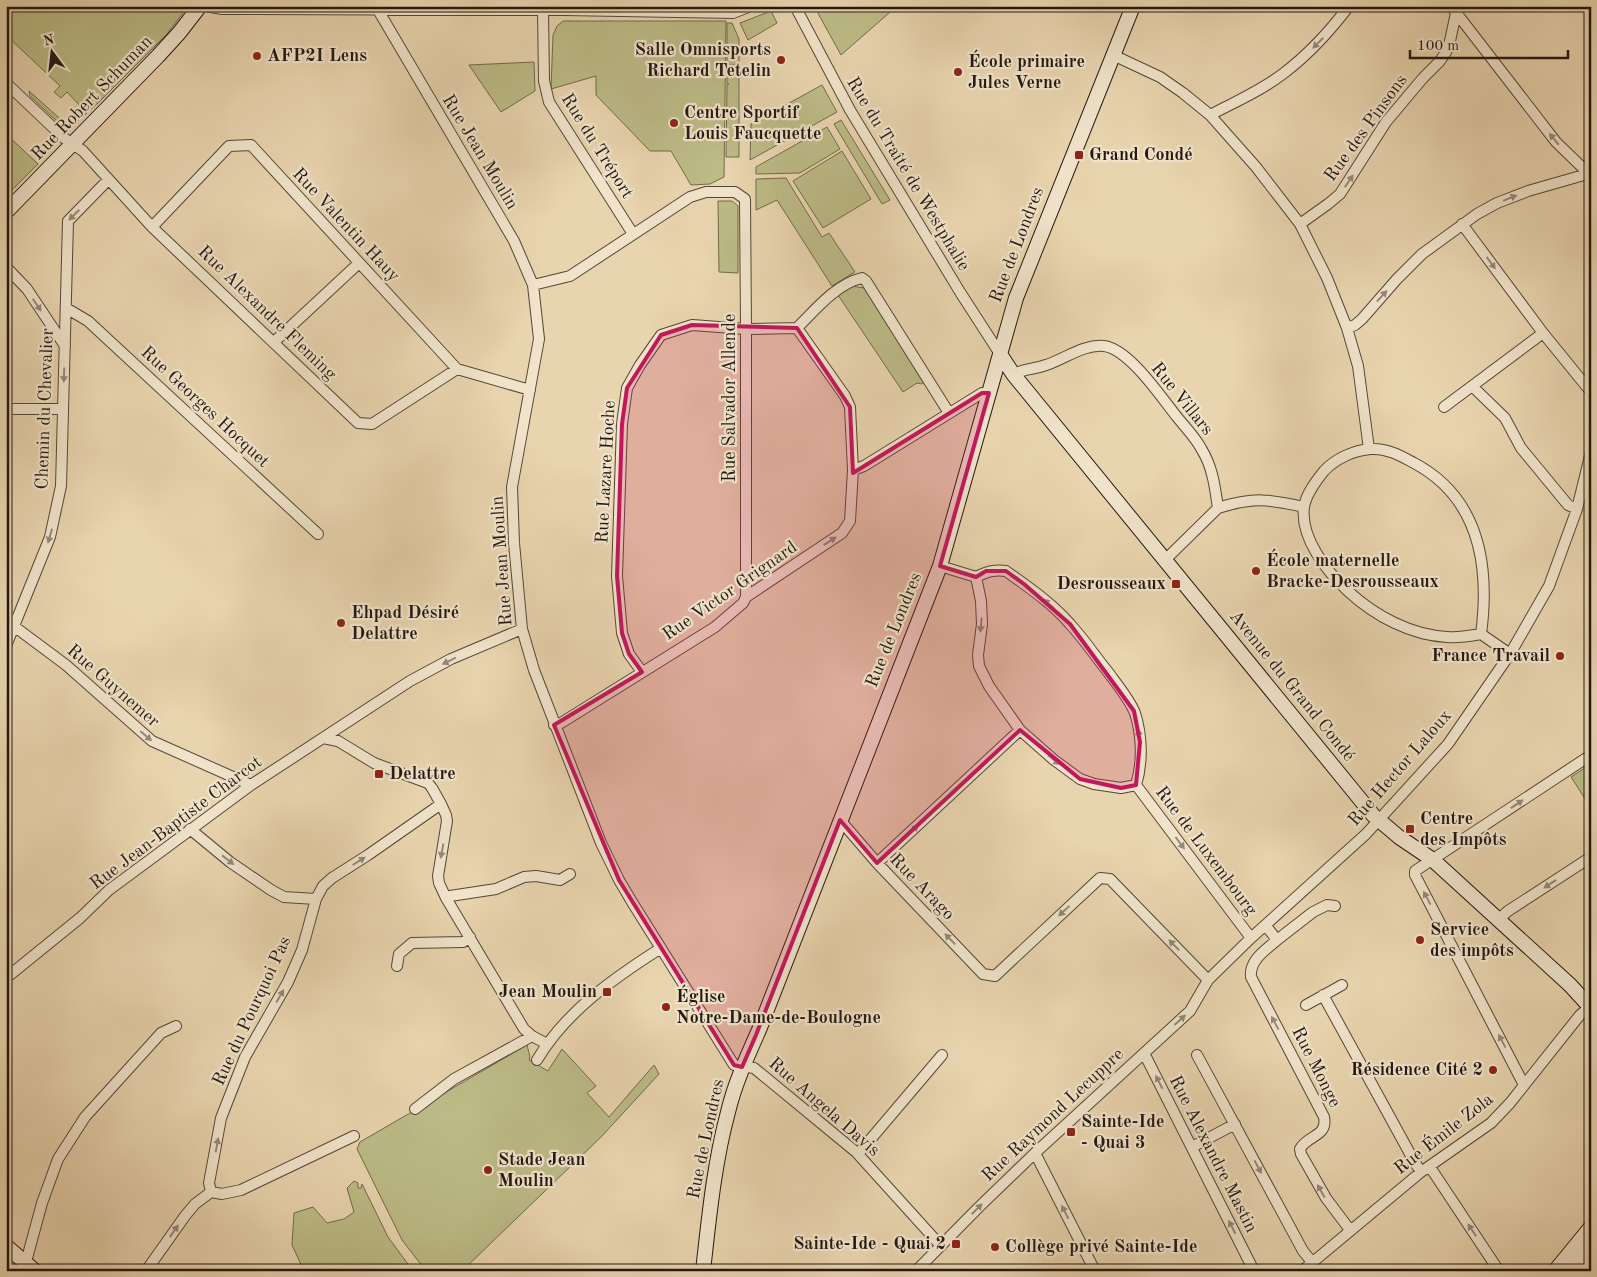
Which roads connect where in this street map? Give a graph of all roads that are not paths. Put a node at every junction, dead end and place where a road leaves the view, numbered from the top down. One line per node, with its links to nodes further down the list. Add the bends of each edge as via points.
1 (200, 6): 15 (street, Rue Robert Schuman, via 180,33)
2 (206, 6): 10 (street)
3 (751, 6): 8 (street, via 733,13)
4 (795, 6): 33 (street, Rue du Traîté de Westphalie, via 850,110)
5 (1133, 6): 12 (street, Rue de Londres)
6 (1349, 6): 14 (street, one-way to 14, via 1319,42 1284,73)
7 (404, 8): 10 (street); 11 (street)
8 (564, 8): 11 (street)
9 (1453, 9): 16 (street, one-way to 9, via 1556,142); 19 (street, Rue des Pinsons, one-way to 9, via 1340,194 1386,122 1440,61 1450,41)
10 (378, 10): 25 (street, Rue Jean Moulin, via 514,241)
11 (543, 10): 22 (street, Rue du Tréport, via 544,81 549,102)
12 (1113, 54): 14 (street, via 1160,77); 33 (street, Rue de Londres, via 1016,298)
13 (6, 83): 15 (street, Rue Alexandre Fleming)
14 (1210, 115): 19 (street)
15 (72, 144): 17 (street, Rue Alexandre Fleming); 18 (street, Rue Robert Schuman)
16 (1589, 173): 20 (street, one-way to 16, via 1497,203)
17 (108, 180): 21 (street, Rue Alexandre Fleming); 26 (street, Chemin du Chevalier, one-way to 26, via 68,221)
18 (6, 212)
19 (1300, 224): 28 (street)
20 (1462, 224): 28 (street, one-way to 20, via 1356,325 1422,254); 30 (street, one-way to 30)
21 (152, 227): 23 (street, Rue Valentin Hauy, via 229,146 251,145); 31 (street, Rue Alexandre Fleming)
22 (633, 234): 25 (street, via 570,276); 29 (street, Rue Salvador Allende, via 690,197 706,192 735,192 745,199)
23 (359, 263): 31 (street); 34 (street, Rue Valentin Hauy)
24 (6, 267): 32 (street, one-way to 32, via 27,289)
25 (533, 285): 37 (street, Rue Jean Moulin, via 539,339)
26 (66, 308): 32 (street, Chemin du Chevalier); 50 (street, Rue Georges Hocquet, via 88,321)
27 (797, 328): 29 (street, Rue Lazare Hoche); 43 (street, via 838,290 862,278); 46 (street, Rue Victor Grignard, via 850,408)
28 (1347, 328): 44 (street, via 1358,366)
29 (746, 329): 54 (street, Rue Salvador Allende); 60 (street, Rue Lazare Hoche, via 692,325 661,335 627,388 622,424 617,576 622,633 629,654)
30 (1543, 333): 36 (street); 38 (street)
31 (274, 342): 34 (street, Rue Alexandre Fleming, via 358,423 372,424)
32 (64, 346): 42 (street, Chemin du Chevalier, one-way to 42)
33 (1000, 354): 35 (street, Avenue du Grand Condé); 39 (street, Rue de Londres)
34 (457, 369): 37 (street)
35 (1014, 374): 48 (street, Rue Villars, via 1060,361 1088,347 1106,346 1118,353 1134,364 1202,449 1211,470); 51 (street, Avenue du Grand Condé)
36 (1472, 386): 40 (street); 49 (street, via 1505,418 1520,448 1568,505)
37 (530, 390): 56 (street, Rue Jean Moulin, via 512,487)
38 (1591, 392)
39 (989, 393): 43 (street, via 982,393); 52 (street, Rue de Londres)
40 (1444, 407)
41 (6, 409): 42 (street)
42 (63, 409): 55 (street, Chemin du Chevalier, one-way to 55, via 61,486 50,536)
43 (949, 413): 46 (street)
44 (1370, 449): 47 (street, via 1354,452 1330,465 1316,482); 57 (street, via 1392,452 1422,467 1445,484 1469,518 1483,568)
45 (1591, 452): 49 (street, Rue Hector Laloux)
46 (853, 470): 54 (street, Rue Victor Grignard, one-way to 46, via 842,533 850,521)
47 (1304, 506): 48 (street, via 1262,499); 57 (street, via 1304,519 1315,552 1335,579 1365,605 1396,623 1429,634 1448,637)
48 (1218, 508): 51 (street)
49 (1576, 509): 59 (street, Rue Hector Laloux, via 1549,586)
50 (318, 534)
51 (1164, 561): 69 (street, Avenue du Grand Condé)
52 (940, 566): 53 (street); 68 (street, Rue de Londres)
53 (976, 577): 62 (street, Rue de Luxembourg, one-way to 62, via 982,624 979,666 988,686); 66 (street, one-way to 53, via 1140,742 1134,711 1116,683 1070,624 1050,604 1006,571 986,571)
54 (746, 597): 60 (street, Rue Victor Grignard, via 715,627)
55 (14, 627): 58 (street, Chemin du Chevalier); 65 (street, Rue Guynemer, one-way to 65, via 66,665 152,741)
56 (522, 629): 61 (street, Rue Jean Moulin); 63 (street, Rue Jean-Baptiste Charcot, one-way to 63, via 410,681)
57 (1481, 634): 59 (street)
58 (6, 646)
59 (1510, 654): 69 (street, Rue Hector Laloux, via 1448,744)
60 (642, 672): 61 (street, Rue Victor Grignard)
61 (554, 725): 83 (street, Rue Jean Moulin, via 605,850)
62 (1020, 730): 66 (street, Rue de Luxembourg, one-way to 66, via 1080,779 1121,788); 73 (street, one-way to 62)
63 (323, 738): 65 (street, Rue Jean-Baptiste Charcot); 67 (street, via 338,741 374,764 422,780 432,788)
64 (1591, 755): 72 (street, one-way to 64)
65 (251, 785): 70 (street, Rue Jean-Baptiste Charcot)
66 (1136, 785): 81 (street, Rue de Luxembourg, one-way to 81)
67 (441, 804): 75 (street, one-way to 75, via 447,821 438,876); 76 (street, Rue du Pourquoi Pas, one-way to 67, via 332,878)
68 (840, 820): 73 (street, Rue Arago); 98 (street, Rue de Londres)
69 (1380, 820): 72 (street, Avenue du Grand Condé); 79 (street, Rue Hector Laloux)
70 (190, 830): 76 (street, one-way to 76, via 271,890 284,897); 85 (street, Rue Jean-Baptiste Charcot, via 109,890)
71 (1591, 857): 78 (street, one-way to 78)
72 (1433, 860): 78 (street, Avenue du Grand Condé); 99 (street, one-way to 72, via 1415,875 1415,871)
73 (877, 863): 86 (street, Rue Arago, one-way to 73, via 1110,879 1100,878 995,976 983,974)
74 (570, 874): 75 (street, via 560,880 524,877 496,889)
75 (446, 898): 80 (street)
76 (316, 899): 107 (street, Rue du Pourquoi Pas, one-way to 76, via 209,1183 221,1118 245,1057 288,982 302,950)
77 (1335, 906): 82 (street, via 1327,905 1313,912)
78 (1498, 920): 90 (street, Avenue du Grand Condé, via 1570,984)
79 (1266, 926): 81 (street, Rue Hector Laloux); 82 (street)
80 (470, 938): 84 (street, via 463,942 412,943 399,954); 92 (street, via 524,1029)
81 (1251, 938): 86 (street, Rue Hector Laloux)
82 (1277, 940): 109 (street, Rue Monge, one-way to 82, via 1326,1198 1301,1154 1303,1144 1326,1125 1251,977 1253,962)
83 (661, 948): 93 (street, via 598,992 563,1024); 98 (street, Rue Jean Moulin, via 734,1065)
84 (396, 966)
85 (6, 978)
86 (1208, 980): 94 (street, Rue Raymond Lecuppre, one-way to 86, via 1190,1011)
87 (1342, 985): 88 (street)
88 (1323, 996): 89 (street); 106 (street, via 1414,1160)
89 (1306, 1005)
90 (1590, 1007): 99 (street, Rue Émile Zola)
91 (176, 1026): 115 (street, via 160,1033 85,1118 58,1159 42,1203)
92 (532, 1036): 93 (street); 100 (street, via 454,1079)
93 (547, 1044): 97 (street)
94 (1144, 1053): 103 (street, Rue Alexandre Mastin, one-way to 94); 105 (street, Rue Raymond Lecuppre)
95 (942, 1055): 104 (street)
96 (1196, 1055): 101 (street)
97 (537, 1060)
98 (742, 1066): 104 (street, Rue Angela Davis, via 754,1068); 117 (street, Rue de Londres, via 728,1112 713,1183)
99 (1524, 1085): 106 (street, Rue Émile Zola, via 1491,1123)
100 (415, 1109)
101 (1235, 1124): 103 (street); 113 (street, one-way to 113)
102 (354, 1136): 107 (street, via 241,1190 222,1194)
103 (1192, 1147): 120 (street, Rue Alexandre Mastin, one-way to 103)
104 (858, 1154): 112 (street, Rue Angela Davis)
105 (1035, 1154): 112 (street, Rue Raymond Lecuppre, one-way to 105); 119 (street, one-way to 105)
106 (1426, 1169): 109 (street, Rue Émile Zola); 122 (street, one-way to 106)
107 (211, 1192): 116 (street, one-way to 107, via 185,1216)
108 (1591, 1227): 123 (street)
109 (1350, 1230): 113 (street, Rue Émile Zola)
110 (1591, 1244): 114 (street)
111 (6, 1246): 115 (street)
112 (941, 1246): 118 (street, Rue Raymond Lecuppre)
113 (1312, 1262): 121 (street, Rue Émile Zola)
114 (1585, 1263): 124 (street)
115 (30, 1266)
116 (146, 1271)
117 (703, 1271)
118 (916, 1271)
119 (1095, 1271)
120 (1254, 1271)
121 (1302, 1271)
122 (1499, 1271)
123 (1555, 1271)
124 (1570, 1271)

